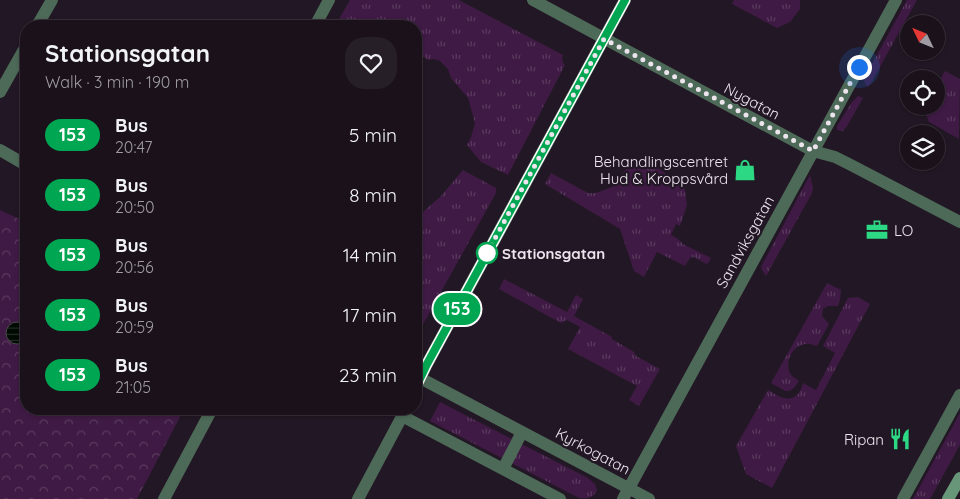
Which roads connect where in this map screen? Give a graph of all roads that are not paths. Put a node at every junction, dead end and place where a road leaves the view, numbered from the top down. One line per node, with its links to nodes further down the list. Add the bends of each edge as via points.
1 (52, 0): 6 (street)
2 (329, 0): 7 (street)
3 (533, 0): 8 (street, Nygatan)
4 (625, 0): 8 (street)
5 (896, 0): 12 (street, Sandviksgatan)
6 (40, 20)
7 (318, 20)
8 (604, 39): 12 (street, Nygatan); 15 (street)
9 (20, 57): 10 (street)
10 (0, 92)
11 (0, 150): 13 (street)
12 (813, 151): 14 (street, Nygatan, via 851,165); 24 (street, Sandviksgatan)
13 (20, 162)
14 (960, 222)
15 (422, 376)
16 (422, 385): 21 (street, Kyrkogatan)
17 (960, 395): 29 (street)
18 (209, 415): 25 (street)
19 (402, 415): 26 (street)
20 (409, 415): 22 (street)
21 (522, 432): 22 (street); 24 (street, Kyrkogatan)
22 (503, 469): 27 (street)
23 (960, 478): 30 (main road)
24 (626, 494): 28 (street, Kyrkogatan)
25 (164, 499)
26 (358, 499)
27 (560, 499)
28 (648, 499)
29 (903, 499)
30 (948, 499)

